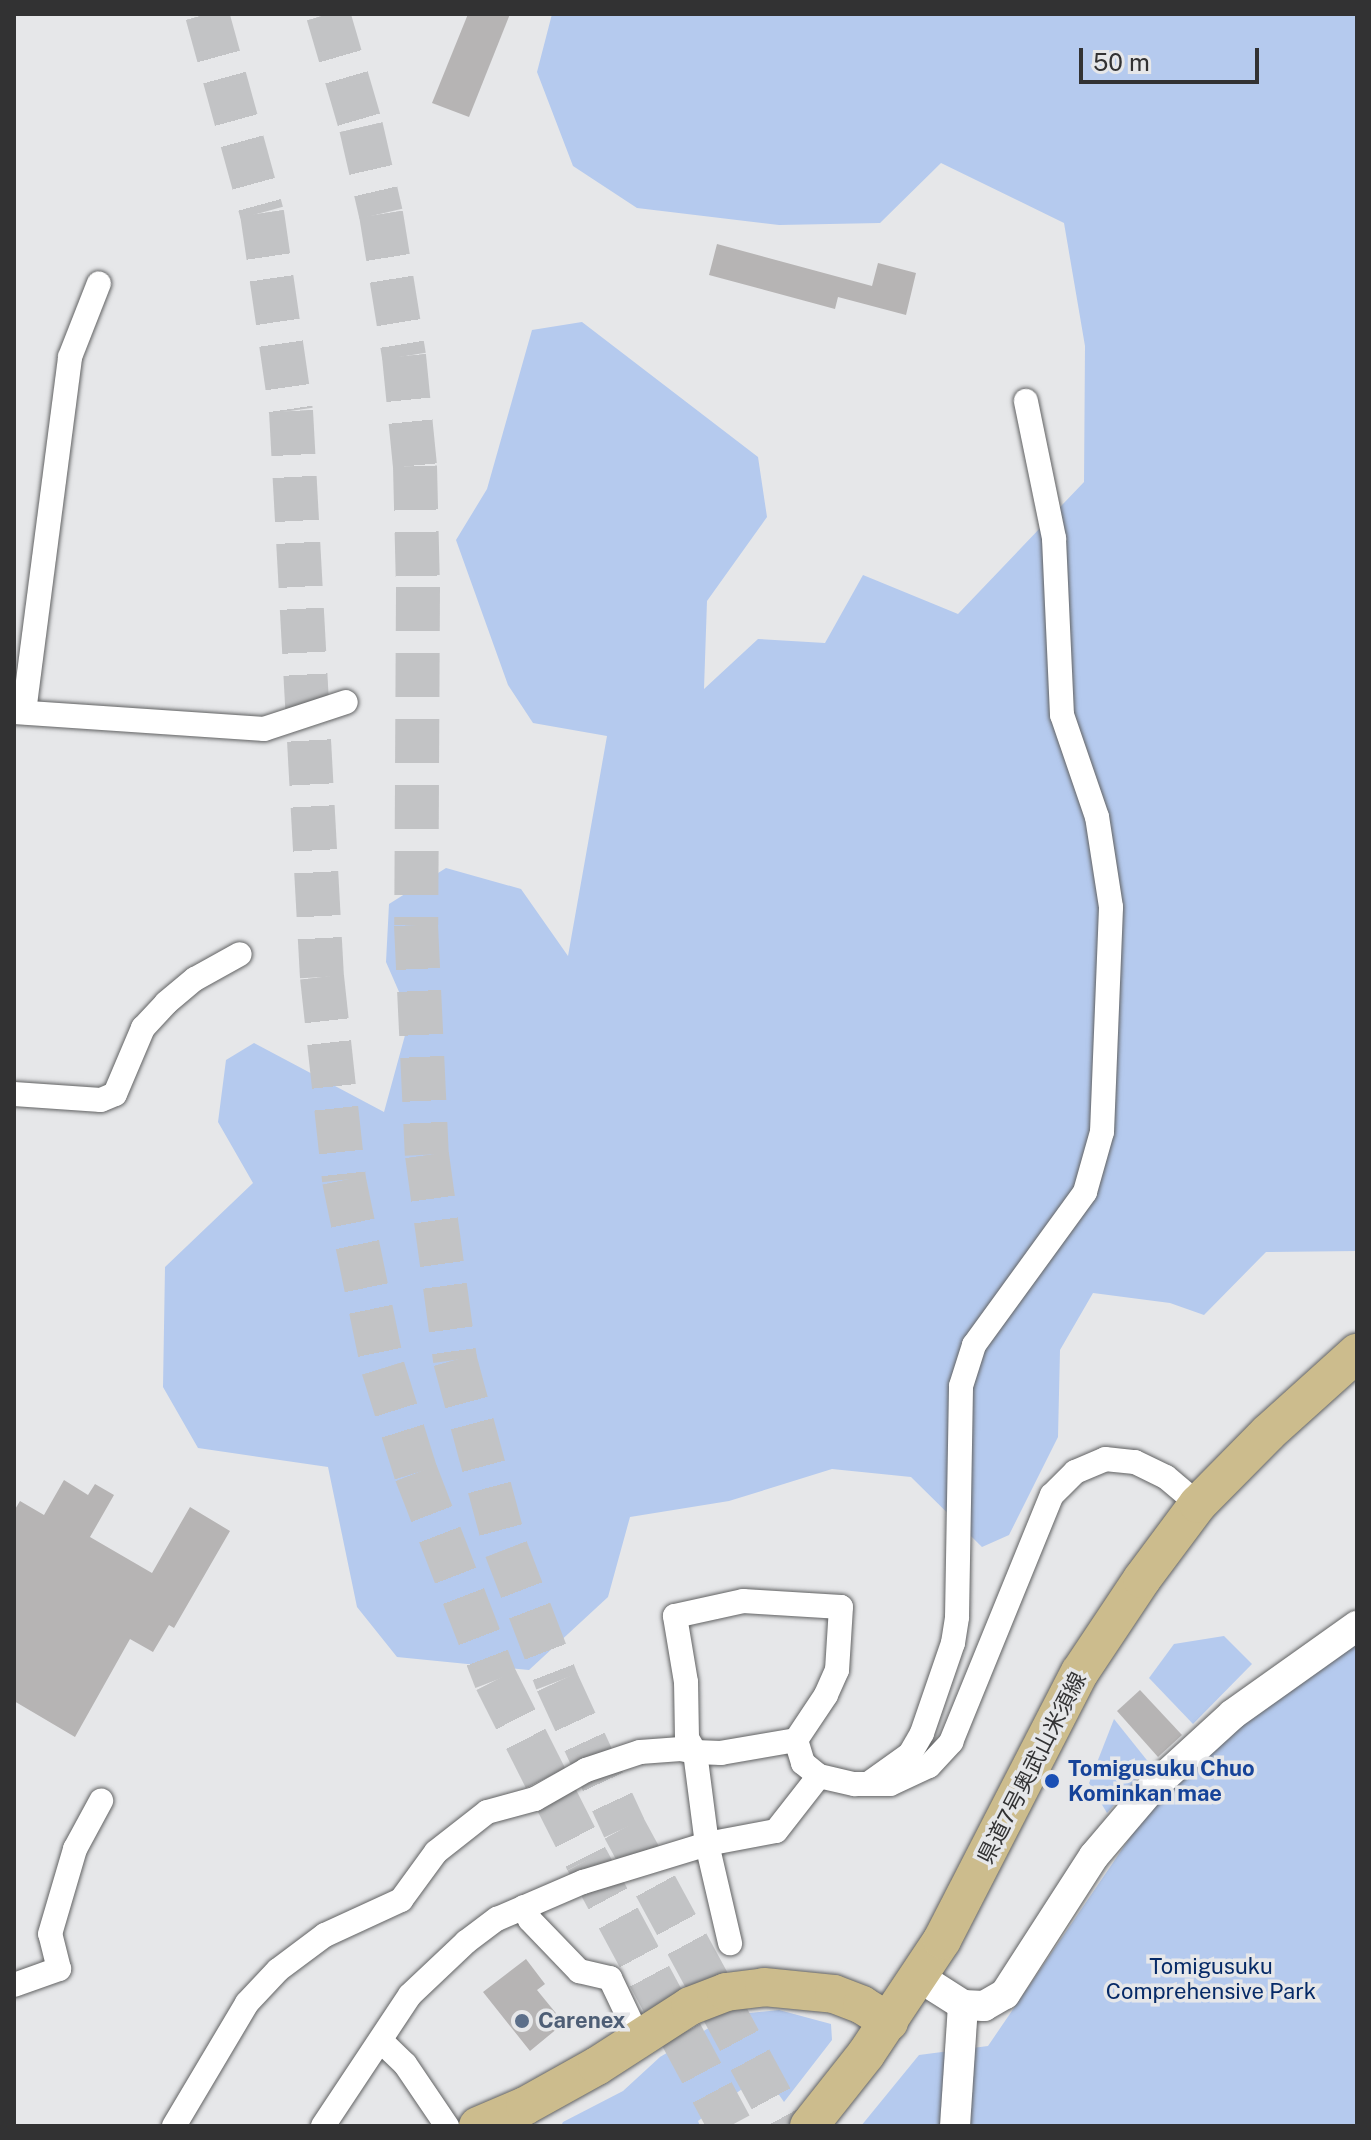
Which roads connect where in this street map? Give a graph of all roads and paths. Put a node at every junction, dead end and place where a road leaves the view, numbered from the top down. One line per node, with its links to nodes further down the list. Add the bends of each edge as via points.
1 (99, 283): 4 (street, via 70,357)
2 (1026, 401): 13 (street, via 1054,538 1062,715 1097,817 1111,907 1102,1132 1085,1192 974,1345 961,1386 953,1643 910,1754)
3 (346, 702): 4 (street, via 264,729)
4 (19, 712)
5 (240, 954): 6 (street, via 195,979 143,1028 115,1094 101,1100)
6 (14, 1094)
7 (1357, 1353): 8 (main road, 県道7号奥武山米須線)
8 (1198, 1504): 13 (street, via 1166,1477 1135,1462 1105,1459 1075,1472 1052,1495 951,1742 929,1766 890,1784); 18 (main road, 県道7号奥武山米須線, via 1080,1672 963,1903)
9 (1357, 1626): 20 (street, via 1233,1714 1151,1789 1094,1856 1005,1994 984,2006)
10 (796, 1740): 11 (street, via 721,1753); 11 (street, via 837,1670 841,1607 743,1601 675,1616 686,1682 687,1738); 12 (street, via 803,1763)
11 (695, 1752): 15 (street); 24 (street, via 640,1752 586,1770 535,1799 487,1812 436,1852 401,1900 325,1935 278,1970 247,2003)
12 (819, 1776): 13 (street); 15 (street, via 776,1831)
13 (868, 1784)
14 (101, 1801): 19 (street, via 75,1849 50,1934 59,1969)
15 (707, 1844): 16 (street, via 583,1882); 17 (street)
16 (524, 1907): 22 (street, via 579,1971 610,1978); 23 (street, via 466,1942 410,1995)
17 (730, 1943)
18 (919, 1977): 20 (street); 21 (main road, 県道7号奥武山米須線)
19 (14, 1985)
20 (963, 2005): 29 (street)
21 (889, 2022): 22 (main road, via 834,1994 753,1988 707,1998); 28 (main road, 県道7号奥武山米須線)
22 (638, 2037): 27 (main road, via 597,2066)
23 (381, 2041): 25 (street); 26 (street, via 405,2064)
24 (174, 2126)
25 (323, 2126)
26 (447, 2126)
27 (478, 2126)
28 (809, 2126)
29 (955, 2126)

